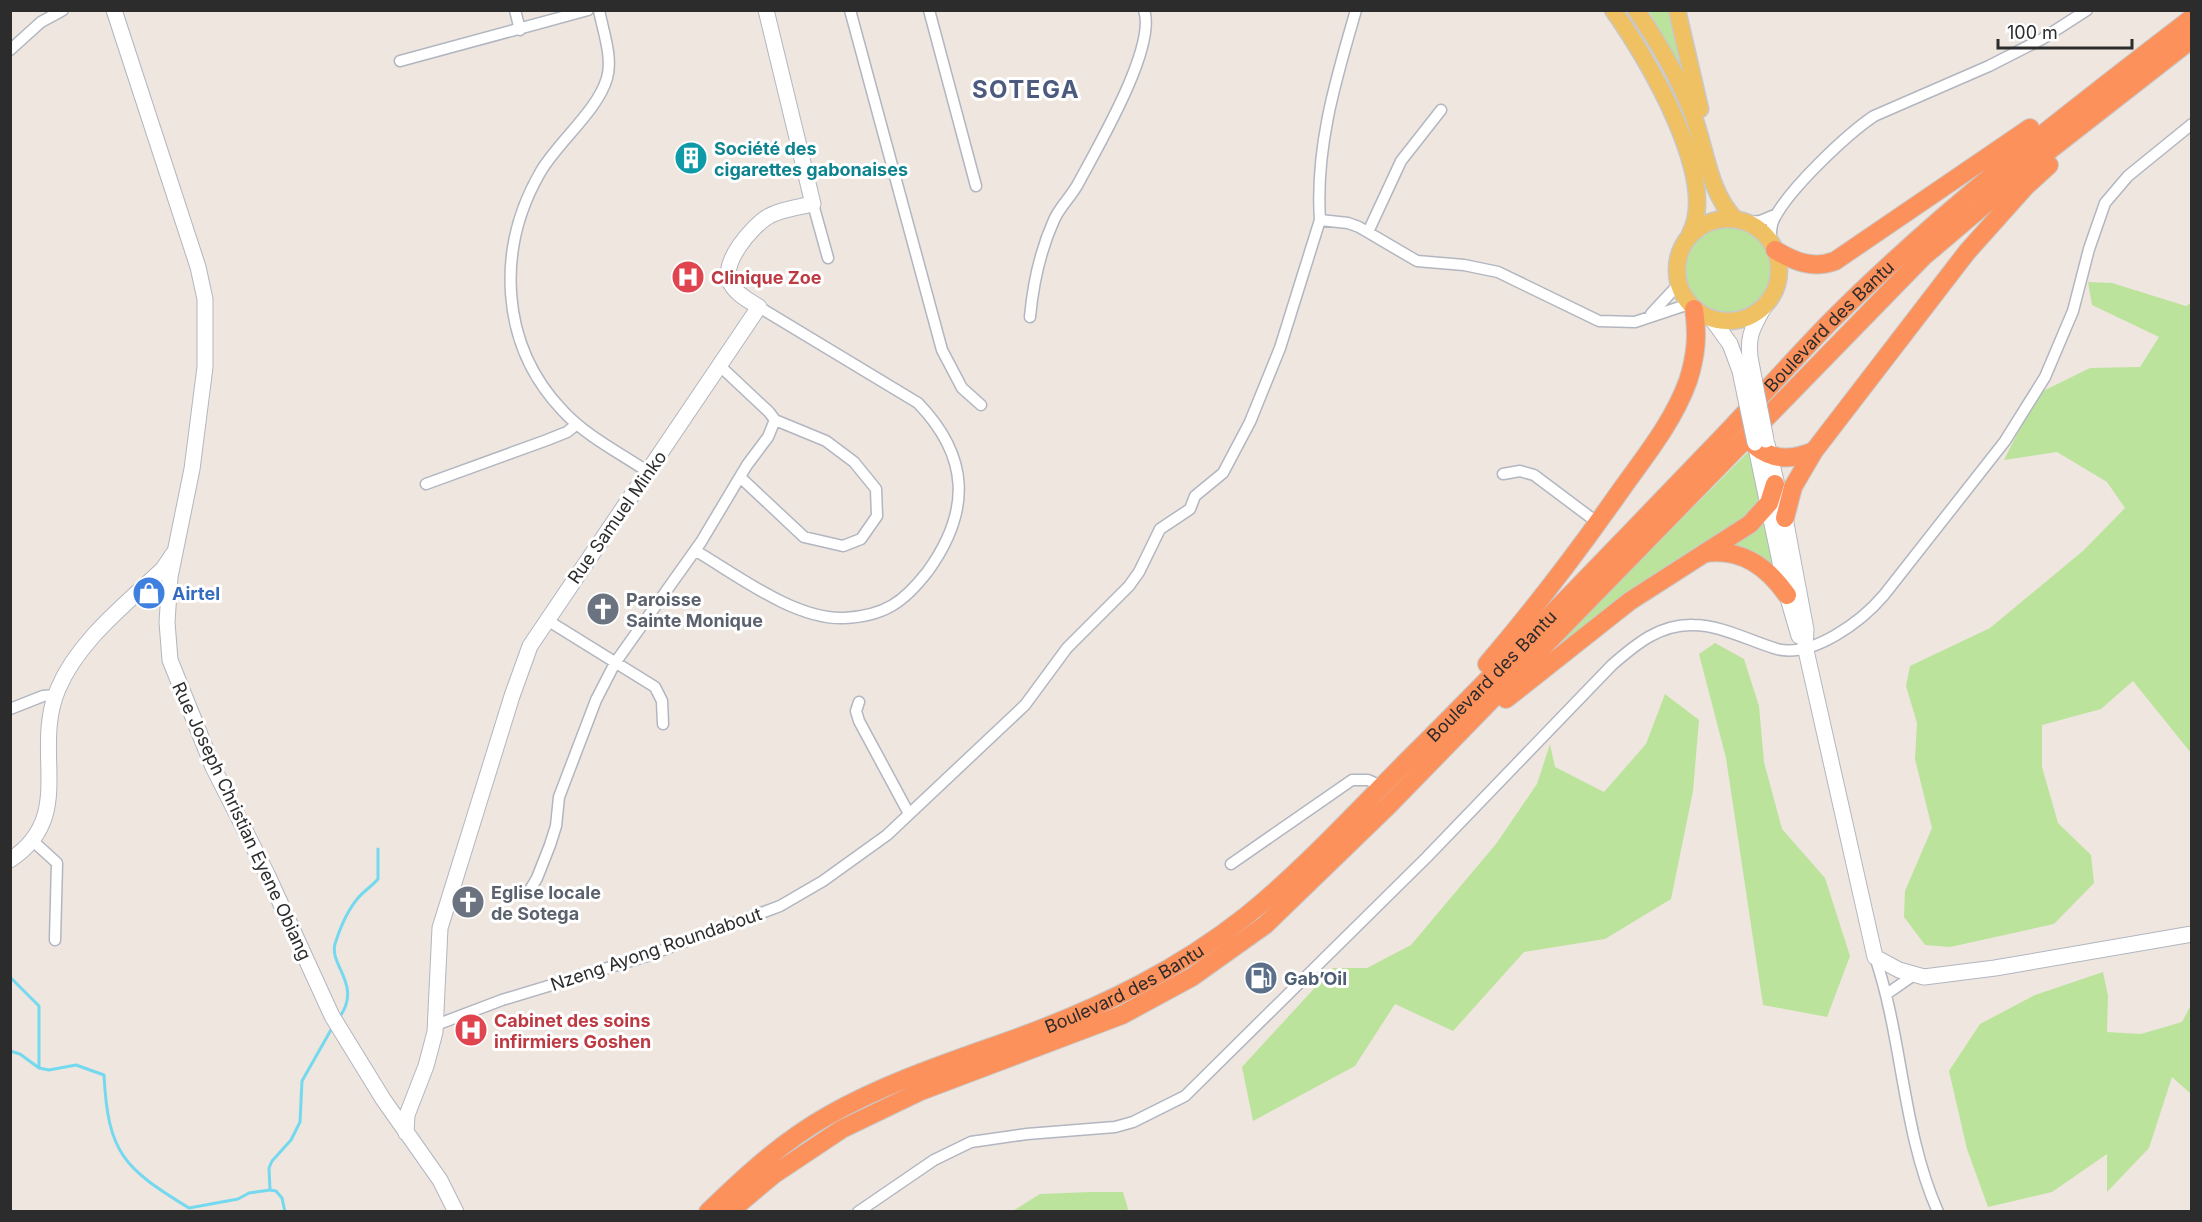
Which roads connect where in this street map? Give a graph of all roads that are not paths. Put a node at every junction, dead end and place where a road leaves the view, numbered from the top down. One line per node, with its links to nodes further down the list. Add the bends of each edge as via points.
1 (63, 10): 18 (street, via 41,22)
2 (114, 10): 56 (street, Rue Joseph Christian Eyene Obiang, via 205,299 200,415)
3 (515, 10): 16 (street)
4 (588, 10): 16 (street)
5 (599, 10): 45 (street, via 607,47 607,78 542,168 528,194 515,234 508,277 527,361 537,379)
6 (766, 10): 26 (street)
7 (850, 10): 43 (street, via 942,350 962,388)
8 (929, 10): 25 (street)
9 (1144, 10): 38 (street, via 1146,36 1132,75 1079,182 1054,218 1042,249)
10 (1356, 10): 28 (street, Nzeng Ayong Roundabout, via 1325,125)
11 (1613, 10): 22 (main road, via 1646,60)
12 (1677, 10): 24 (main road)
13 (2087, 10): 27 (street, via 2007,58 1865,122 1829,153)
14 (1640, 13): 22 (main road, via 1648,52 1672,104); 24 (main road, via 1683,89)
15 (2192, 17): 32 (highway, via 1835,261 1813,266 1789,258); 69 (highway, Boulevard des Bantu, via 2008,160 1921,235 1830,322)
16 (520, 30): 19 (street)
17 (2192, 39): 20 (highway, Boulevard des Bantu)
18 (10, 50)
19 (400, 61)
20 (2162, 64): 47 (highway, via 2026,186 1967,252); 71 (highway, Boulevard des Bantu, via 2042,156 1923,257)
21 (1441, 110): 30 (street, via 1401,161)
22 (1676, 124): 31 (main road, via 1699,198 1698,213)
23 (2192, 124): 63 (street, via 2128,176 2105,202 2059,348 2025,413 2005,441 1871,611 1837,635)
24 (1713, 177): 29 (main road, via 1717,198)
25 (976, 186)
26 (813, 204): 33 (street); 36 (street, via 768,217 734,254 728,268 730,283)
27 (1777, 214): 29 (street, via 1760,222); 32 (street, via 1771,226)
28 (1320, 219): 30 (street, via 1348,223); 72 (street, Nzeng Ayong Roundabout, via 1280,348 1231,462 1211,486 1195,496 1190,509 1160,529 1129,586 1067,648 1025,705)
29 (1741, 220): 31 (main road, via 1711,221); 32 (main road, via 1761,230)
30 (1368, 232): 39 (street, via 1417,261 1498,273 1599,321 1628,322)
31 (1686, 240): 34 (main road, via 1677,265)
32 (1773, 246): 35 (main road, via 1779,273)
33 (828, 258)
34 (1678, 285): 37 (main road); 39 (street)
35 (1767, 302): 40 (main road, via 1742,319); 42 (street, via 1750,334)
36 (759, 307): 41 (street, Rue Samuel Minko); 57 (street, via 918,403 946,437 956,465 957,514 951,536 912,591 892,608 843,618 783,602)
37 (1692, 307): 39 (street); 40 (main road); 55 (highway, via 1696,352 1680,401)
38 (1030, 317)
39 (1649, 317)
40 (1712, 319): 42 (street)
41 (720, 366): 44 (street); 48 (street, Rue Samuel Minko)
42 (1746, 369): 46 (street, bridge)
43 (981, 405)
44 (775, 420): 50 (street); 50 (street, via 826,441 854,462 876,489 877,516 861,539 843,546 804,537)
45 (577, 424): 48 (street); 51 (street, via 567,432)
46 (1761, 446): 47 (highway, via 1781,458); 52 (street); 53 (street)
47 (1814, 452): 54 (highway, via 1793,487)
48 (648, 472): 62 (street, Rue Samuel Minko)
49 (1503, 474): 55 (street, via 1520,471 1534,475)
50 (740, 477): 57 (street)
51 (431, 483)
52 (1775, 484): 53 (highway); 54 (street)
53 (1769, 503): 58 (highway, via 1749,524); 61 (street)
54 (1785, 518): 63 (street, via 1806,630)
55 (1598, 523): 69 (highway)
56 (175, 551): 59 (street); 60 (street, Rue Joseph Christian Eyene Obiang)
57 (696, 551): 64 (street)
58 (1704, 553): 61 (highway, via 1732,553 1757,563); 71 (highway, via 1645,590 1572,644)
59 (148, 582): 60 (street, via 162,581); 65 (street, via 82,651)
60 (169, 595): 84 (street, Rue Joseph Christian Eyene Obiang, via 167,635 177,681 213,767 335,1022)
61 (1787, 595): 63 (street, via 1797,633)
62 (547, 620): 64 (street); 82 (street, Rue Samuel Minko, via 530,646 520,672 440,928)
63 (1805, 646): 79 (street); 93 (street, via 1786,651 1693,625 1669,628 1638,642 1185,1096 1115,1127 971,1142 934,1160)
64 (615, 663): 68 (street, via 655,687 662,701); 76 (street, via 596,700 559,797 550,845)
65 (56, 695): 67 (street); 73 (street, via 47,734 49,801 44,824)
66 (859, 702): 72 (street, via 859,721)
67 (10, 709)
68 (663, 724)
69 (1410, 757): 70 (highway, Boulevard des Bantu)
70 (1381, 786): 75 (street, via 1368,780 1352,780); 85 (highway, Boulevard des Bantu, via 1249,914 1156,977 1069,1018 901,1080)
71 (1389, 805): 87 (highway, Boulevard des Bantu, via 1265,925 1170,990 1081,1032 921,1091)
72 (908, 812): 82 (street, Nzeng Ayong Roundabout, via 887,835 780,906 657,952 502,1000)
73 (34, 842): 74 (street); 78 (street, via 57,863)
74 (10, 860)
75 (1231, 864)
76 (527, 895)
77 (2192, 934): 80 (street, via 1995,968)
78 (55, 940)
79 (1875, 957): 80 (street); 81 (street)
80 (1914, 975): 81 (street)
81 (1888, 993): 94 (street, via 1898,1063 1930,1194)
82 (436, 1025): 83 (street, Rue Samuel Minko)
83 (416, 1093): 84 (street, via 398,1106); 86 (street, Rue Samuel Minko, via 407,1114)
84 (383, 1100): 86 (street, Rue Joseph Christian Eyene Obiang)
85 (824, 1117): 89 (highway, via 778,1146); 90 (highway, Boulevard des Bantu, via 770,1156)
86 (406, 1133): 88 (street, Rue Joseph Christian Eyene Obiang, via 440,1180)
87 (833, 1134): 91 (highway, Boulevard des Bantu, via 773,1175); 92 (highway)
88 (456, 1212)
89 (694, 1212)
90 (708, 1212)
91 (729, 1212)
92 (741, 1212)
93 (858, 1212)
94 (1938, 1212)

